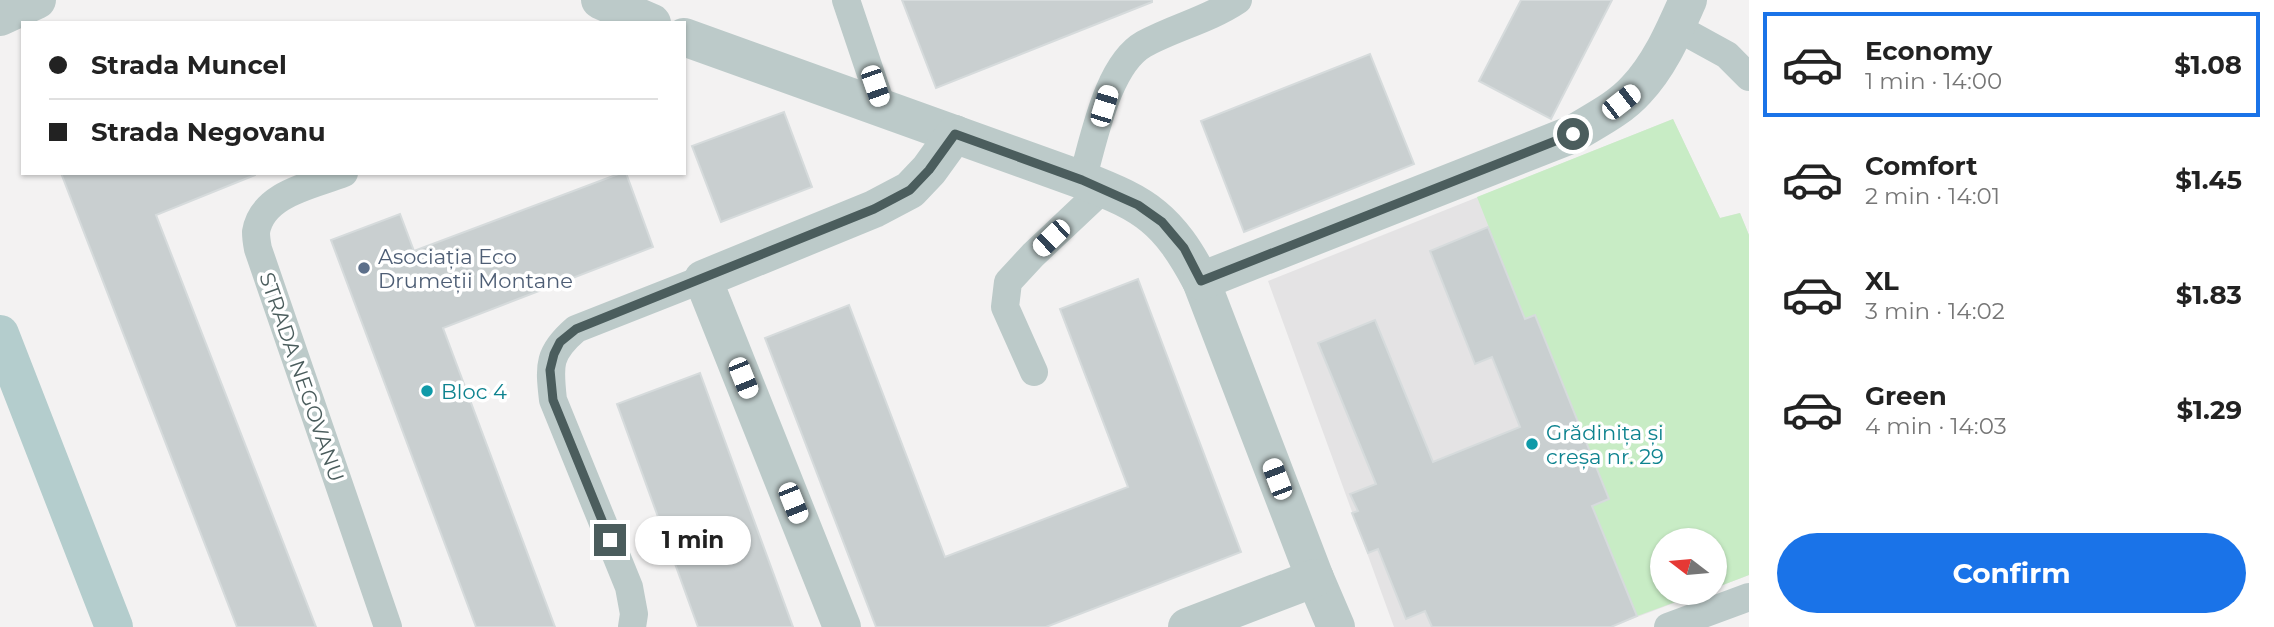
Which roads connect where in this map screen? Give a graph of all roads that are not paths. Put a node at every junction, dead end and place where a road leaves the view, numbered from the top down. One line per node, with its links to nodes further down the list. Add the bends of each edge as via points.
1 (37, 0): 6 (street)
2 (600, 0): 7 (street)
3 (846, 0): 10 (lane)
4 (1238, 0): 13 (lane, via 1143,45 1124,61 1112,82)
5 (1682, 13): 9 (lane); 15 (street, via 1659,60 1636,91 1573,134)
6 (0, 17)
7 (647, 21)
8 (687, 40): 10 (street)
9 (1749, 76)
10 (882, 107): 11 (street)
11 (955, 134): 13 (street); 14 (street, via 910,190)
12 (339, 175): 21 (lane, STRADA NEGOVANU, via 282,197 261,217 256,232)
13 (1093, 184): 15 (street, via 1162,222 1184,248); 17 (lane, via 1008,282 1005,307)
14 (703, 279): 22 (lane, via 576,329 560,342 550,370 553,400 629,587); 23 (street)
15 (1201, 281): 18 (street)
16 (0, 334): 20 (main road)
17 (1034, 372)
18 (1315, 578): 24 (street); 25 (street)
19 (1749, 597): 26 (lane)
20 (114, 627)
21 (388, 627)
22 (632, 627)
23 (842, 627)
24 (1186, 627)
25 (1336, 627)
26 (1668, 627)

